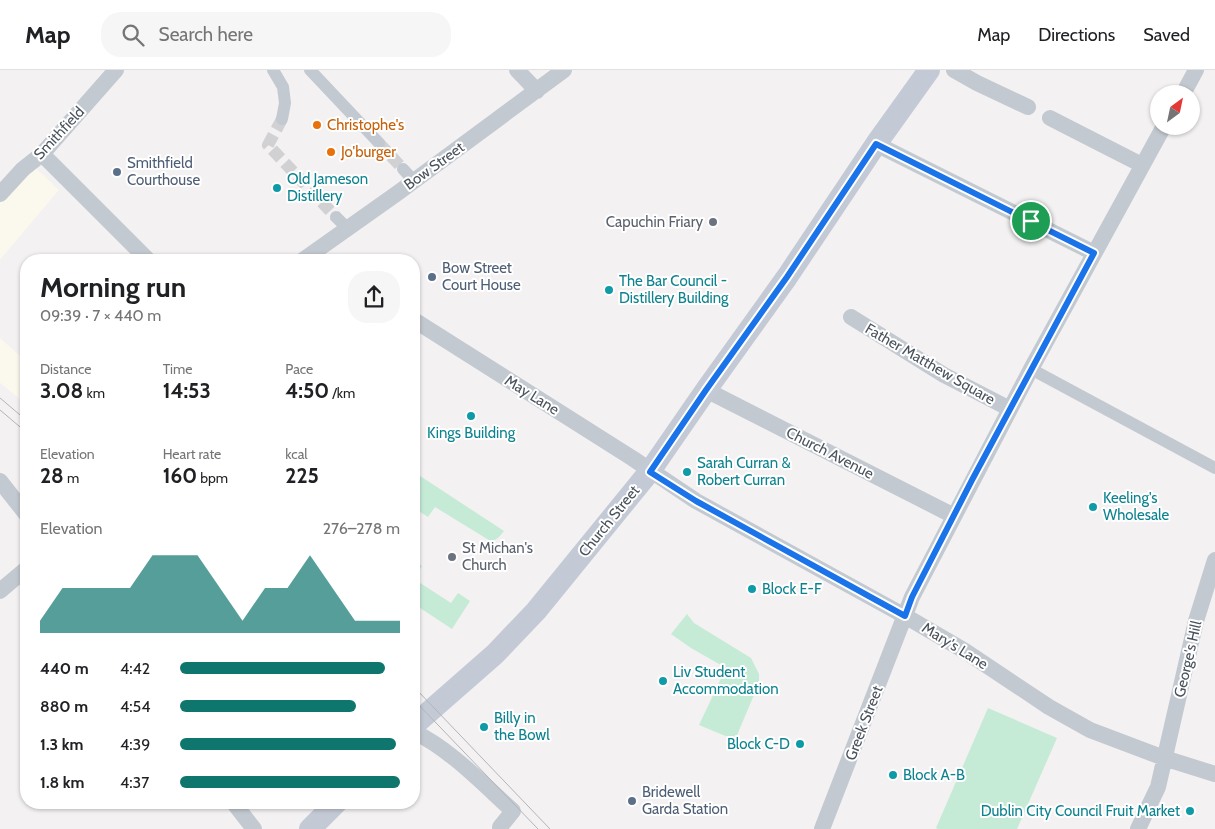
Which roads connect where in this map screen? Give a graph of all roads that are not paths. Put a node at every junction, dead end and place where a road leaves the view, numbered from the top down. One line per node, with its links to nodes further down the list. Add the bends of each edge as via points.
1 (116, 70): 17 (street, Smithfield)
2 (273, 70): 13 (street, via 283,87)
3 (310, 70): 15 (street)
4 (517, 70): 10 (street)
5 (564, 70): 10 (street, Bow Street)
6 (928, 70): 16 (main road, Church Street)
7 (954, 70): 11 (street)
8 (1191, 72): 9 (street)
9 (1186, 85)
10 (537, 91): 22 (street, Bow Street, via 342,223)
11 (1028, 107)
12 (1050, 118): 18 (street)
13 (282, 119)
14 (1159, 135): 18 (street, Greek Street)
15 (379, 143)
16 (876, 144): 20 (street); 26 (main road, Church Street)
17 (42, 154): 19 (street, Smithfield); 21 (street)
18 (1142, 165): 20 (street, Greek Street)
19 (0, 194)
20 (1094, 253): 25 (street, Greek Street)
21 (142, 254)
22 (315, 254)
23 (851, 317): 27 (street, Father Matthew Square, via 944,376)
24 (420, 324): 29 (street, May Lane)
25 (1031, 369): 27 (street, Greek Street); 28 (street)
26 (706, 390): 29 (main road, Church Street); 32 (street, Church Avenue)
27 (1010, 409): 32 (street, Greek Street)
28 (1215, 468)
29 (650, 472): 36 (street, Mary's Lane, via 696,501); 37 (main road, Church Street, via 536,611 495,654)
30 (0, 481): 31 (street)
31 (20, 506)
32 (954, 516): 36 (street, Greek Street)
33 (1215, 560): 39 (street, George's Hill, via 1196,621)
34 (20, 573): 35 (street)
35 (0, 591)
36 (905, 616): 39 (street, Mary's Lane, via 1090,730); 46 (street, Greek Street)
37 (420, 721)
38 (420, 735): 43 (street, via 513,811)
39 (1164, 758): 40 (street, Mary's Lane); 47 (street, George's Hill, via 1158,787)
40 (1215, 774)
41 (239, 809): 44 (street)
42 (331, 809): 45 (main road)
43 (500, 827)
44 (254, 829)
45 (310, 829)
46 (822, 829)
47 (1138, 829)

